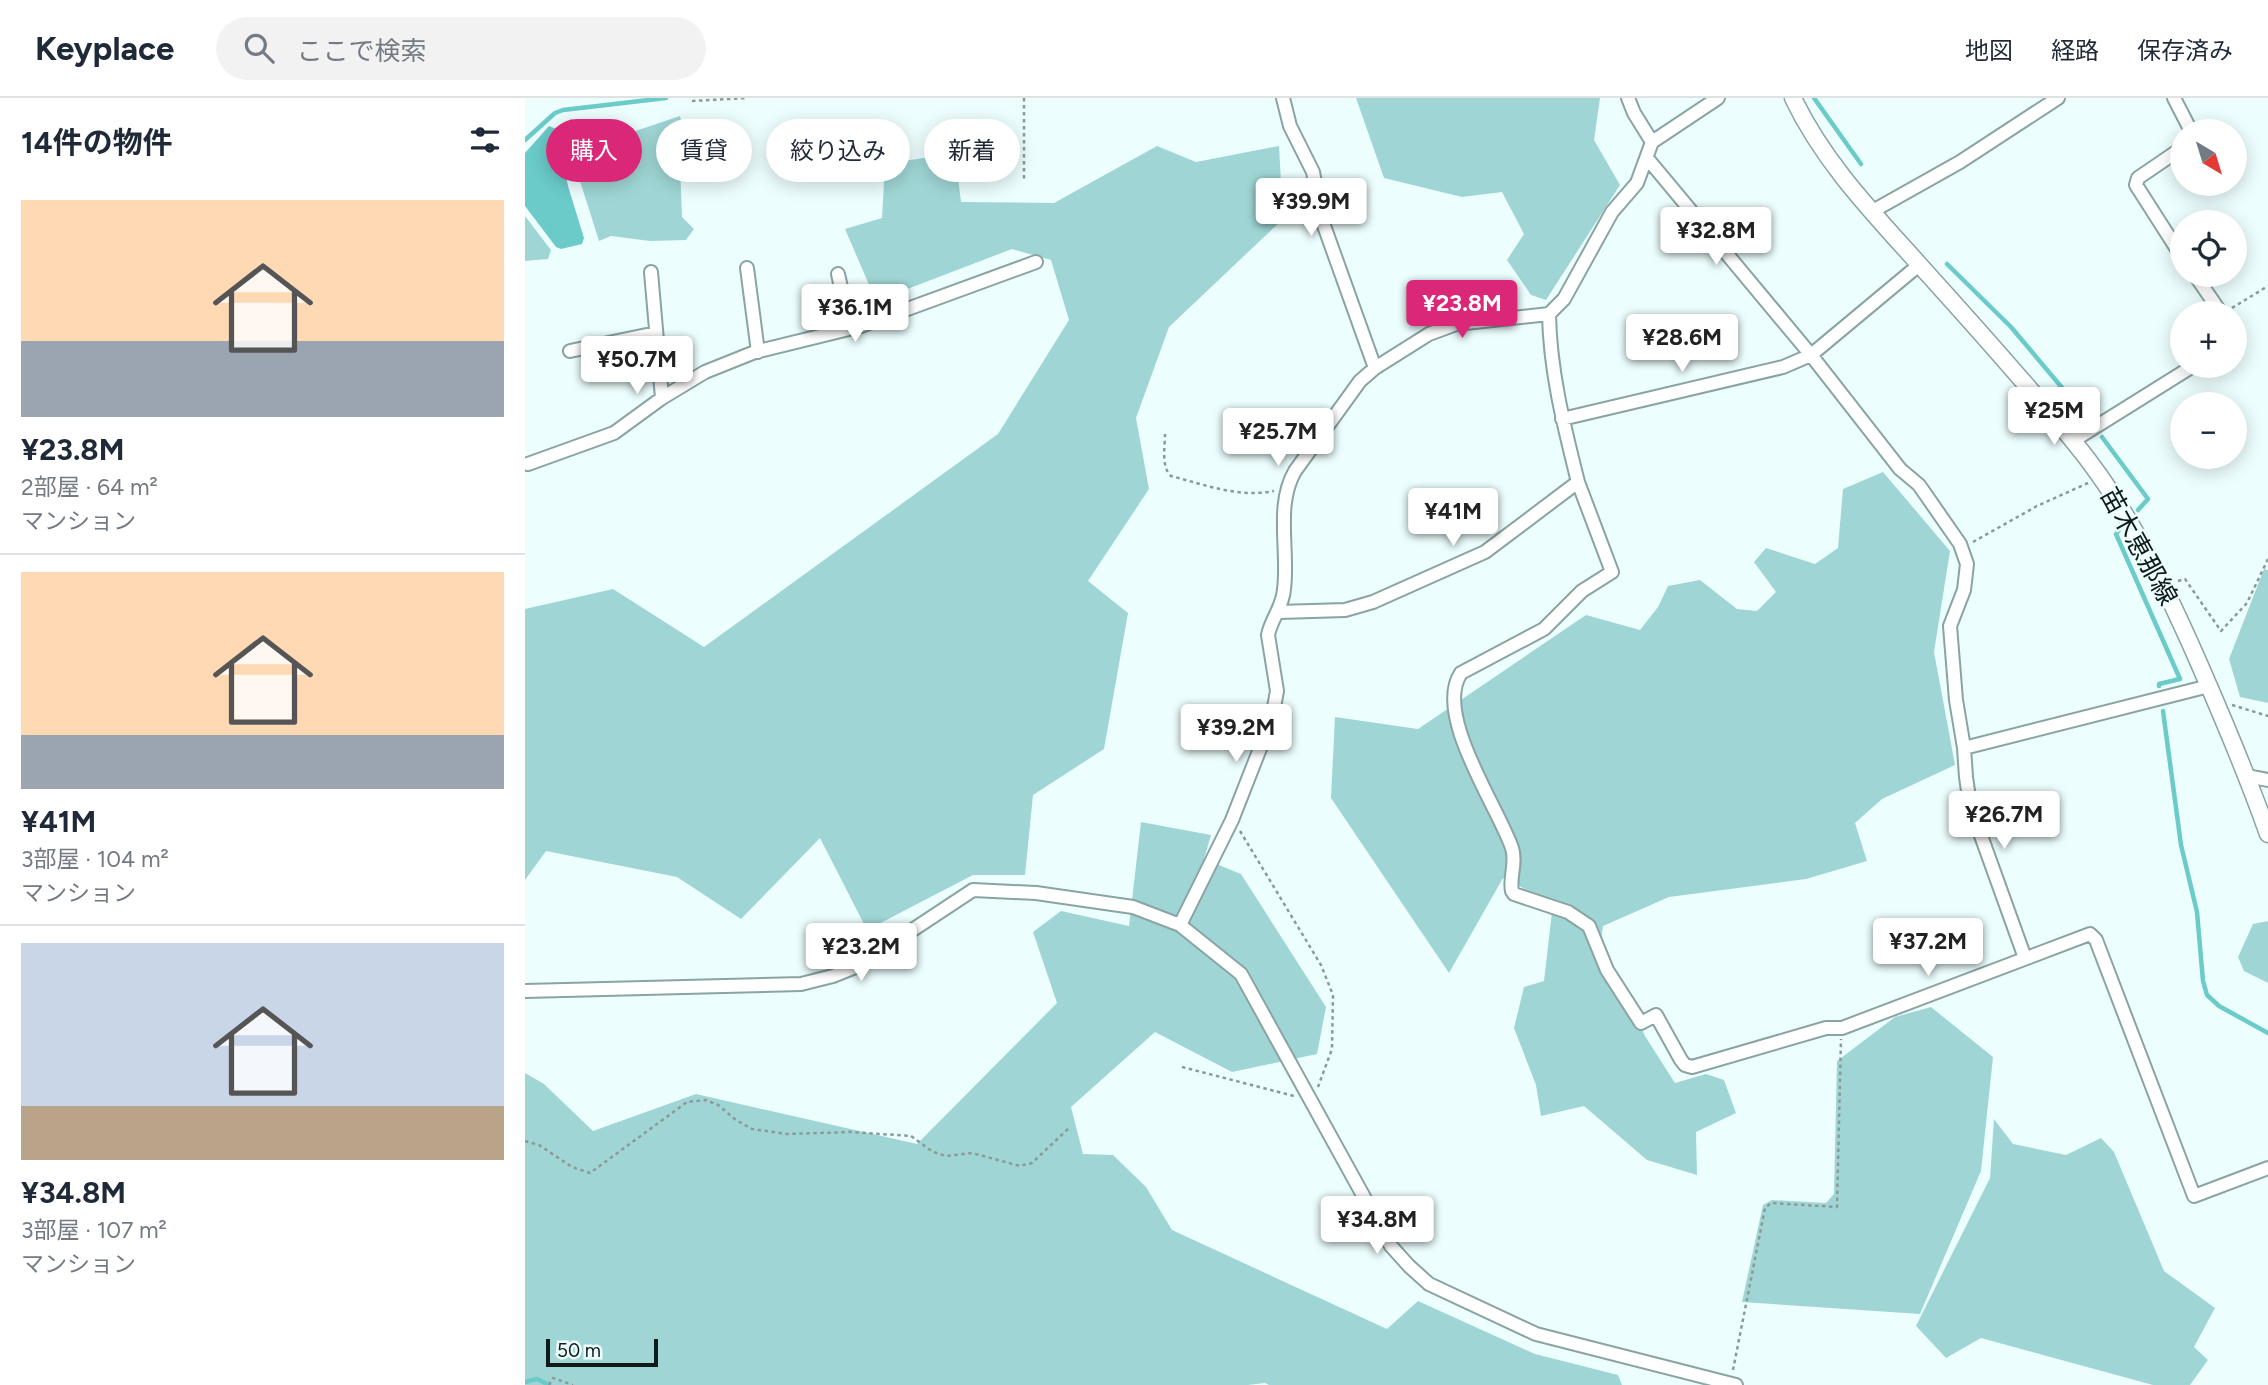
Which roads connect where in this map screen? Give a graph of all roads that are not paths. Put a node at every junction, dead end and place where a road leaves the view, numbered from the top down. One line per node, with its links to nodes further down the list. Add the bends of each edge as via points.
1 (1283, 98): 24 (street, via 1290,126 1313,172 1322,220)
2 (1627, 98): 8 (street)
3 (1718, 98): 8 (street)
4 (1793, 98): 11 (main road, 苗木恵那線, via 1827,157)
5 (2058, 98): 11 (street, via 1960,162)
6 (2174, 98): 7 (street)
7 (2185, 119)
8 (1652, 142): 10 (street)
9 (2170, 156): 12 (street, via 2138,178 2136,185)
10 (1647, 158): 18 (street, via 1637,183 1612,212 1564,299); 23 (street)
11 (1871, 212): 14 (main road, 苗木恵那線)
12 (2170, 238)
13 (1036, 262): 19 (street)
14 (1920, 265): 23 (street); 28 (main road, 苗木恵那線)
15 (747, 268): 22 (street)
16 (651, 272): 20 (street)
17 (838, 274): 19 (street)
18 (1549, 314): 24 (street, via 1456,324 1429,334); 27 (street, via 1550,352)
19 (850, 328): 22 (street)
20 (656, 333): 21 (street); 26 (street)
21 (570, 351)
22 (758, 352): 26 (street, via 705,372)
23 (1811, 355): 27 (street, via 1783,367); 33 (street, via 1900,469 1941,513 1961,547 1967,564 1964,590 1950,626)
24 (1375, 368): 31 (street, via 1360,381 1287,489 1285,591)
25 (2174, 378): 28 (street)
26 (662, 398): 29 (street, via 614,433)
27 (1562, 419): 30 (street)
28 (2073, 440): 32 (main road, 苗木恵那線, via 2114,494 2145,548)
29 (526, 462)
30 (1578, 482): 31 (street, via 1485,552 1373,602 1345,610); 38 (street, via 1612,572 1582,591 1544,629 1461,673 1454,686 1467,755 1514,856 1514,894 1568,912 1589,926 1607,970 1639,1021 1656,1015 1685,1065 1692,1067 1826,1028 1842,1028)
31 (1279, 612): 37 (street, via 1268,635 1275,704 1232,820)
32 (2209, 686): 33 (street); 34 (main road, 苗木恵那線)
33 (1964, 748): 38 (street, via 1971,805)
34 (2247, 776): 35 (street); 36 (main road, 苗木恵那線)
35 (2268, 780)
36 (2268, 834)
37 (1179, 925): 39 (street, via 1133,907 1037,893 973,890 858,966 801,984); 41 (street, via 1241,974 1391,1246 1429,1284 1536,1334)
38 (2025, 958): 40 (street, via 2090,934 2096,940 2194,1196)
39 (525, 991)
40 (2268, 1168)
41 (1733, 1384)

